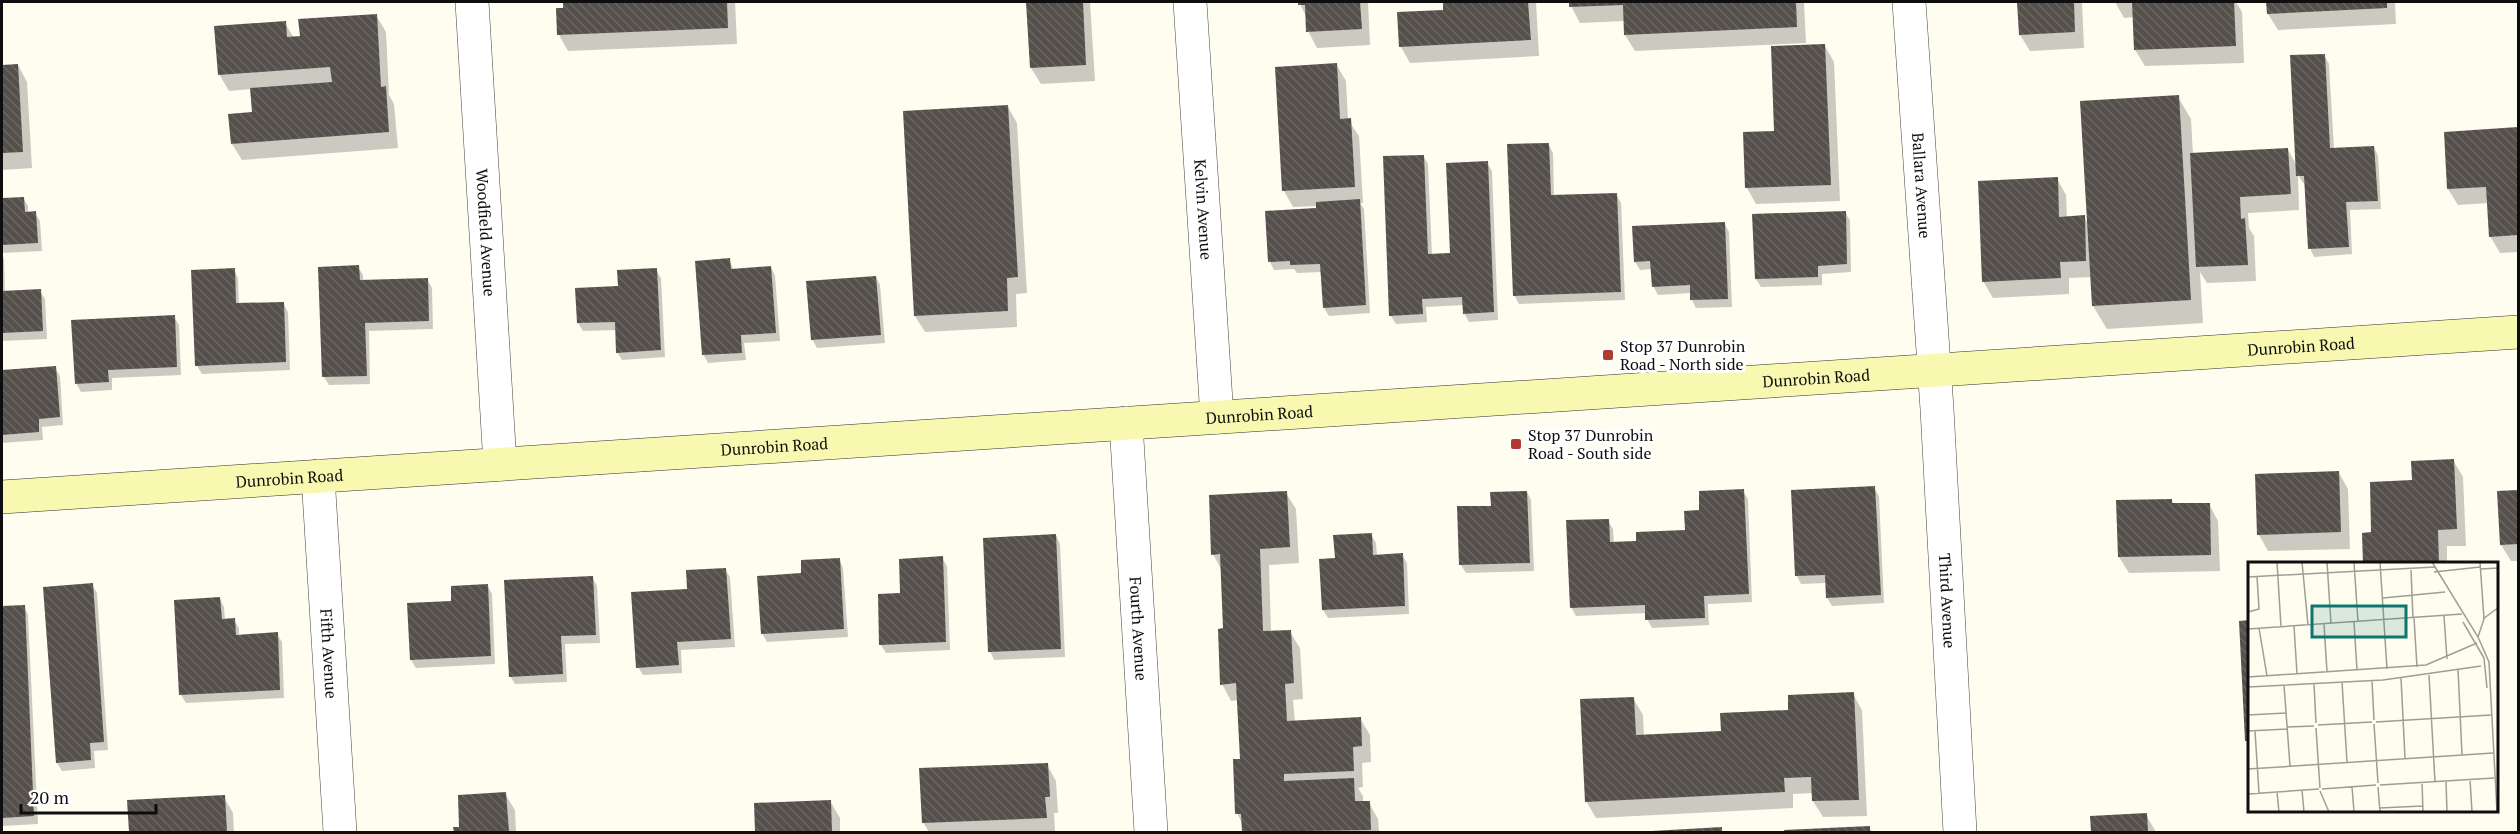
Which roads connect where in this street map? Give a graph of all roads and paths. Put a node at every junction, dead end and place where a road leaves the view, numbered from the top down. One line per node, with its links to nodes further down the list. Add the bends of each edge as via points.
1 (472, 2): 8 (street, Woodfield Avenue)
2 (1190, 2): 6 (street, Kelvin Avenue)
3 (1909, 2): 5 (street, Ballara Avenue)
4 (2518, 332): 5 (street, Dunrobin Road)
5 (1935, 370): 6 (street, Dunrobin Road); 13 (street, Third Avenue)
6 (1217, 417): 7 (street, Dunrobin Road)
7 (1126, 423): 8 (street, Dunrobin Road); 12 (street, Fourth Avenue)
8 (500, 464): 9 (street, Dunrobin Road)
9 (318, 476): 10 (street, Dunrobin Road); 11 (street, Fifth Avenue)
10 (2, 497)
11 (340, 832)
12 (1151, 832)
13 (1960, 832)

